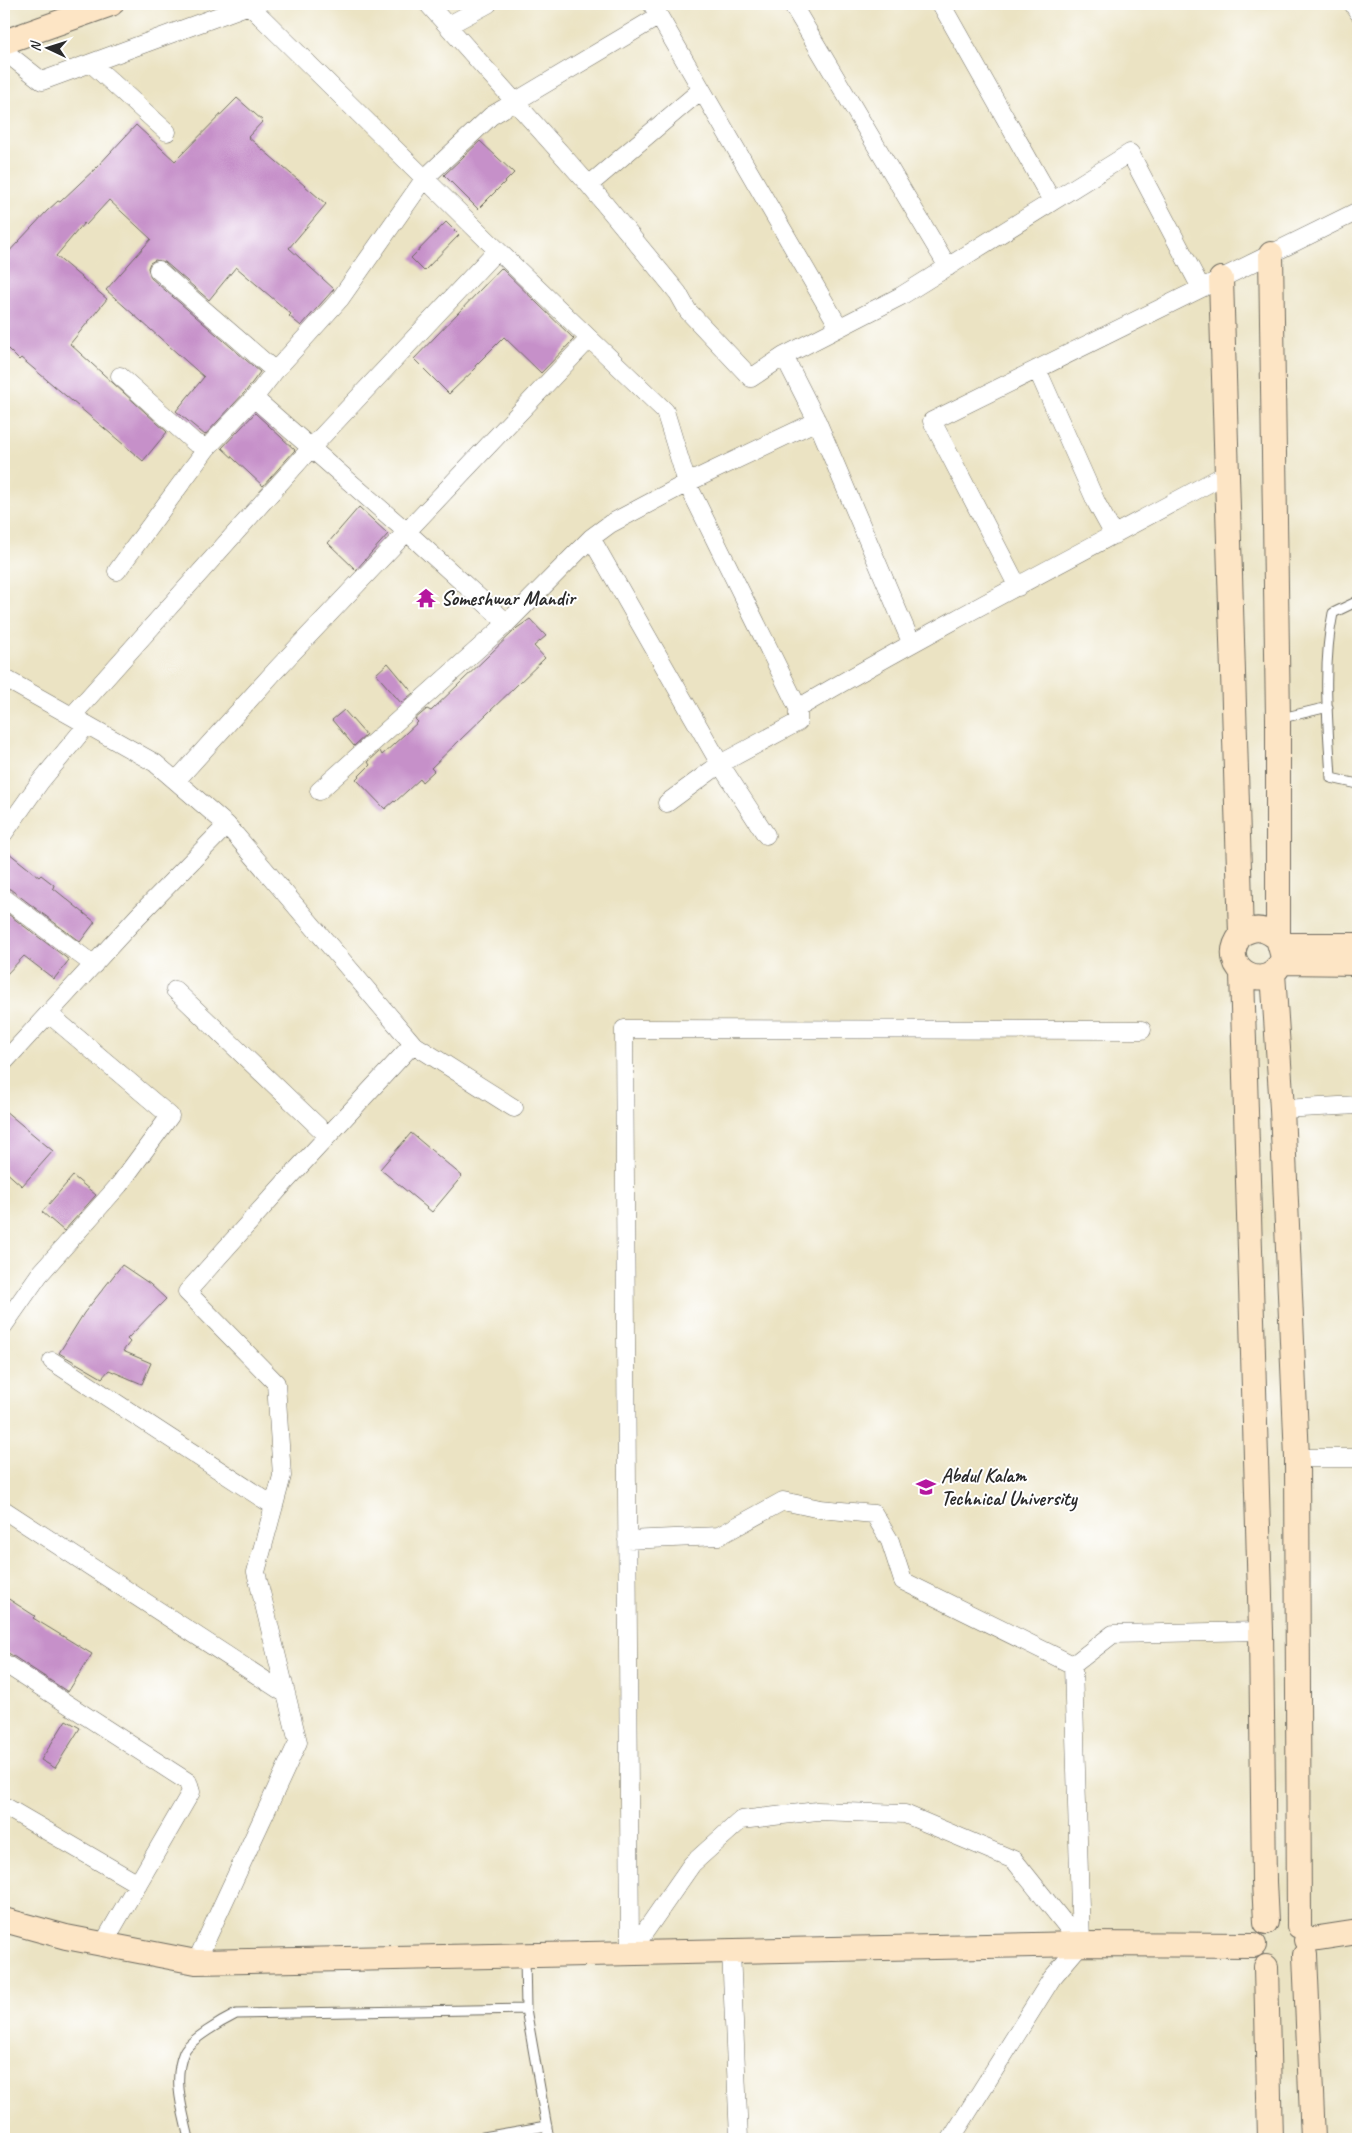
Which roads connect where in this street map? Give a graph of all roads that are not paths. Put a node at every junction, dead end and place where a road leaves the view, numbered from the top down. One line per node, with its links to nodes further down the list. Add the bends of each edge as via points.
1 (111, 4): 11 (street)
2 (249, 4): 13 (street); 17 (street)
3 (428, 4): 10 (street)
4 (488, 4): 10 (street)
5 (792, 4): 23 (street)
6 (941, 4): 19 (street)
7 (1352, 4): 9 (street)
8 (655, 10): 14 (street); 15 (street)
9 (1358, 12)
10 (449, 25): 15 (street)
11 (4, 42)
12 (4, 52): 13 (street, via 42,81)
13 (92, 64): 16 (street)
14 (701, 90): 18 (street); 26 (street)
15 (517, 102): 17 (street, via 491,116); 18 (street)
16 (167, 132)
17 (425, 178): 21 (street); 30 (street, via 340,299)
18 (589, 185): 28 (street, via 678,292 688,311 751,378)
19 (1052, 201): 23 (street); 25 (street, via 1130,152)
20 (1358, 211): 22 (street)
21 (498, 250): 27 (street); 35 (street)
22 (1271, 254): 25 (street); 49 (street)
23 (948, 267): 26 (street)
24 (158, 270): 30 (street)
25 (1211, 284): 29 (street); 36 (street)
26 (840, 328): 28 (street)
27 (589, 339): 37 (street, via 665,411); 38 (street)
28 (784, 356): 33 (street)
29 (1037, 369): 39 (street); 42 (street, via 932,421)
30 (275, 371): 32 (street)
31 (120, 376): 34 (street, via 194,442)
32 (254, 398): 34 (street); 35 (street)
33 (817, 421): 37 (street); 45 (street)
34 (207, 448): 41 (street)
35 (311, 448): 38 (street); 50 (street)
36 (1228, 473): 39 (street); 60 (street)
37 (687, 483): 40 (street, via 610,524); 48 (street)
38 (407, 532): 44 (street); 52 (street)
39 (1114, 535): 42 (street)
40 (591, 538): 44 (street); 51 (street)
41 (117, 571)
42 (1018, 587): 45 (street)
43 (1358, 601): 47 (lane, via 1334,613 1329,635)
44 (507, 623): 54 (street)
45 (912, 642): 48 (street)
46 (4, 678): 50 (street)
47 (1328, 707): 49 (lane); 53 (lane, via 1331,778)
48 (798, 708): 51 (street, via 798,722)
49 (1278, 719): 62 (street)
50 (80, 721): 52 (street, via 155,763); 57 (street)
51 (720, 764): 55 (street); 58 (street)
52 (176, 781): 56 (street)
53 (1358, 784)
54 (319, 791)
55 (667, 803)
56 (228, 825): 64 (street); 69 (street)
57 (4, 833)
58 (766, 835)
59 (4, 898): 64 (street)
60 (1241, 935): 62 (street, via 1248,930 1265,929); 65 (street, via 1233,950)
61 (1358, 945): 62 (street)
62 (1278, 955): 63 (street); 65 (street, via 1258,978); 73 (street)
63 (1358, 963)
64 (94, 965): 67 (street)
65 (1242, 972): 82 (street)
66 (175, 990): 74 (street)
67 (48, 1014): 70 (street); 75 (street, via 170,1116 119,1185 39,1275)
68 (1142, 1030): 81 (street, via 624,1029)
69 (412, 1044): 72 (street); 74 (street)
70 (4, 1062)
71 (1358, 1105): 73 (street)
72 (514, 1108)
73 (1282, 1109): 77 (street)
74 (328, 1136): 79 (street, via 187,1292 276,1384 282,1476)
75 (4, 1325)
76 (52, 1361): 79 (street)
77 (1296, 1458): 78 (street); 91 (street)
78 (1358, 1458)
79 (274, 1506): 85 (street, via 256,1572)
80 (4, 1510): 85 (street)
81 (627, 1540): 84 (street, via 719,1536 783,1501 820,1509 874,1514 890,1541 903,1581); 96 (street)
82 (1261, 1630): 84 (street, via 1113,1634); 89 (street)
83 (4, 1663): 87 (street, via 188,1782 191,1792)
84 (1073, 1665): 93 (street)
85 (286, 1694): 98 (street, via 298,1742)
86 (4, 1806): 87 (street)
87 (138, 1884): 92 (street)
88 (4, 1920): 92 (street)
89 (1266, 1922): 91 (street, via 1284,1919); 94 (street, via 1255,1936)
90 (1358, 1932): 91 (street)
91 (1303, 1941): 99 (street, via 1301,1962 1280,1972); 108 (street)
92 (103, 1944): 98 (street)
93 (1081, 1944): 94 (street); 95 (street); 96 (street, via 1014,1860 905,1814 817,1811 742,1820 692,1864); 106 (street, via 1052,1978)
94 (1254, 1945): 99 (street, via 1255,1954)
95 (730, 1951): 96 (street); 105 (street)
96 (630, 1953): 97 (street)
97 (525, 1955): 98 (street); 100 (lane)
98 (196, 1962)
99 (1266, 1967): 107 (street)
100 (526, 2009): 101 (lane); 102 (lane, via 236,2014 214,2026 184,2051 177,2081)
101 (547, 2126): 103 (lane); 104 (lane)
102 (189, 2139)
103 (472, 2139)
104 (549, 2139)
105 (738, 2139)
106 (951, 2139)
107 (1270, 2139)
108 (1313, 2139)

